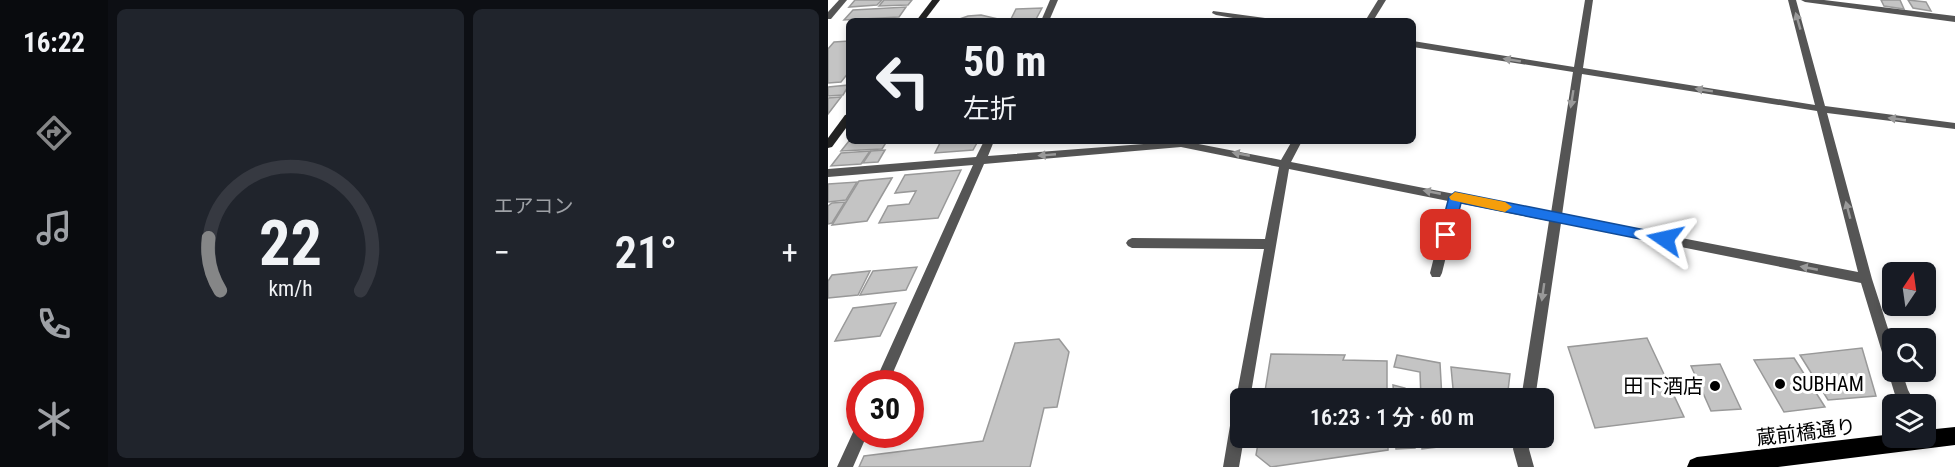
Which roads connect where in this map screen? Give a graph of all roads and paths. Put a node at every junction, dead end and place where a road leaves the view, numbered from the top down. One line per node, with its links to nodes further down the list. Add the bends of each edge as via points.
1 (843, 0): 9 (street)
2 (936, 0): 10 (main road)
3 (1054, 0): 11 (street)
4 (1382, 0): 13 (street)
5 (1589, 0): 16 (street)
6 (1792, 0): 17 (street, one-way to 6)
7 (1805, 0): 14 (street)
8 (1216, 13): 12 (street)
9 (828, 17)
10 (922, 18)
11 (1046, 18)
12 (1247, 18)
13 (1371, 18)
14 (1955, 19)
15 (1416, 44): 16 (street, one-way to 15)
16 (1577, 70): 17 (street, one-way to 16); 27 (street, one-way to 27)
17 (1822, 109): 19 (street, one-way to 17); 31 (street, one-way to 17)
18 (846, 121): 22 (main road)
19 (1955, 126)
20 (988, 144): 23 (street)
21 (1296, 144): 24 (street)
22 (828, 145)
23 (980, 161): 24 (street, one-way to 23, via 1181,144); 25 (street); 33 (street)
24 (1285, 163): 26 (street, one-way to 24); 29 (street)
25 (828, 173)
26 (1455, 197): 27 (street); 30 (street)
27 (1554, 217): 31 (street, one-way to 27); 35 (street, one-way to 35)
28 (1132, 243): 29 (street)
29 (1270, 244): 34 (street)
30 (1436, 273)
31 (1866, 279): 32 (street)
32 (1882, 331)
33 (887, 370)
34 (1245, 388)
35 (1530, 388)
36 (1936, 435): 37 (main road, 蔵前橋通り)
37 (1955, 436)
38 (1882, 441): 45 (main road, 蔵前橋通り)
39 (853, 448): 42 (street)
40 (1234, 448): 43 (street)
41 (1521, 448): 44 (street)
42 (845, 467)
43 (1231, 467)
44 (1526, 467)
45 (1697, 467)

